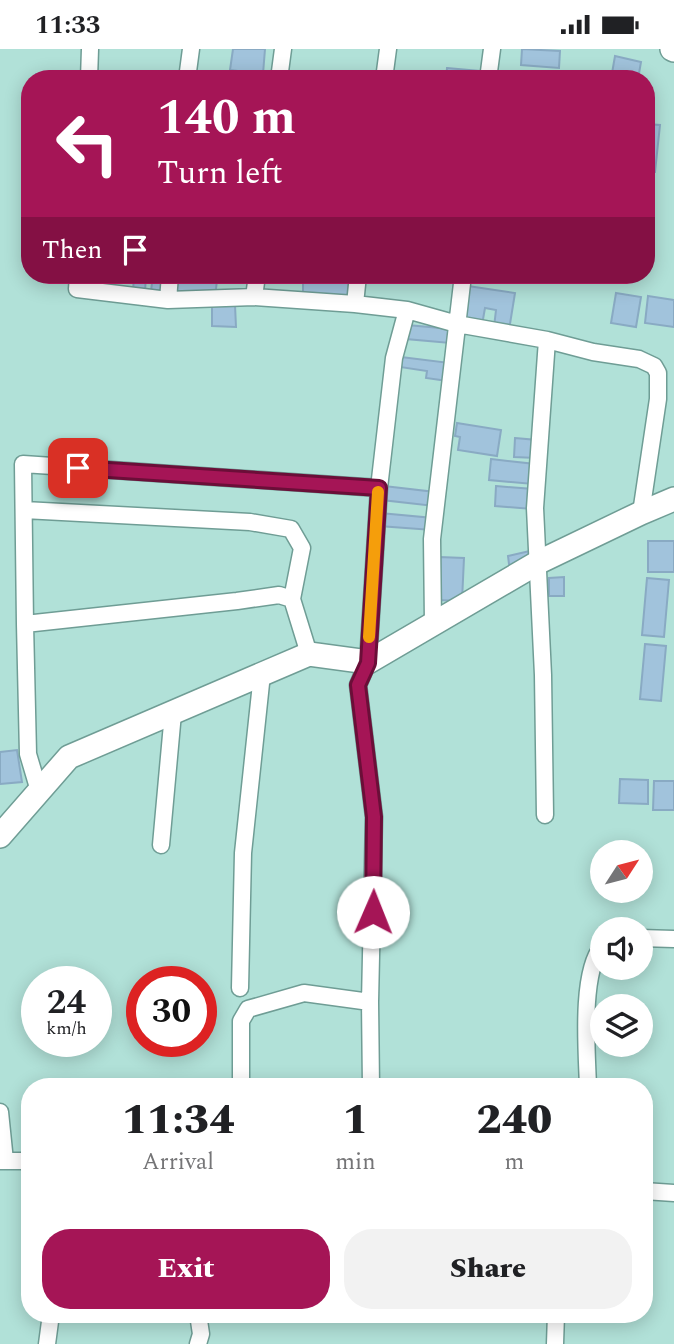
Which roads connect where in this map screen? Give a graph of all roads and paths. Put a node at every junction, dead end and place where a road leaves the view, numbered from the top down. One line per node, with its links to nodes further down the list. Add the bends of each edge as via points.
1 (90, 49): 6 (street)
2 (191, 49): 7 (street)
3 (283, 49): 8 (street)
4 (388, 49): 9 (street)
5 (492, 49): 10 (street)
6 (89, 70)
7 (188, 70)
8 (280, 70)
9 (385, 70)
10 (489, 70)
11 (77, 284): 17 (street, via 77,289)
12 (169, 284): 17 (street)
13 (256, 284): 16 (street)
14 (357, 284): 18 (street)
15 (462, 284): 20 (street)
16 (254, 297): 17 (street); 18 (street)
17 (168, 300)
18 (355, 304): 19 (street)
19 (407, 310): 20 (street); 22 (street, via 394,358)
20 (457, 324): 21 (street); 28 (street, via 432,539)
21 (547, 340): 25 (street, via 639,359 659,373); 26 (street, via 535,508)
22 (379, 488): 24 (street, via 23,464); 31 (street)
23 (674, 499): 25 (street)
24 (24, 510): 27 (street, via 250,522 291,529 302,548); 29 (street)
25 (641, 513): 26 (street)
26 (539, 562): 28 (street); 35 (street)
27 (292, 599): 29 (street, via 279,594); 30 (street)
28 (433, 623): 31 (street)
29 (25, 624): 34 (street, via 28,754)
30 (309, 654): 31 (street); 32 (street)
31 (368, 663): 42 (street, via 358,685 374,817)
32 (262, 674): 33 (street); 41 (street, via 243,853)
33 (173, 713): 34 (street, via 69,757); 37 (street)
34 (39, 791): 36 (street)
35 (545, 815)
36 (0, 836)
37 (161, 845)
38 (653, 938): 39 (street)
39 (674, 939)
40 (590, 980): 45 (street)
41 (240, 988)
42 (370, 1002): 43 (street, via 304,993 248,1009 241,1021); 44 (street)
43 (241, 1078)
44 (371, 1078)
45 (588, 1078)
46 (0, 1112): 47 (street)
47 (3, 1161): 48 (street)
48 (21, 1161)
49 (653, 1192): 50 (street)
50 (674, 1193)
51 (50, 1323): 54 (street)
52 (199, 1323): 55 (street)
53 (556, 1323): 56 (street)
54 (47, 1344)
55 (198, 1344)
56 (555, 1344)

